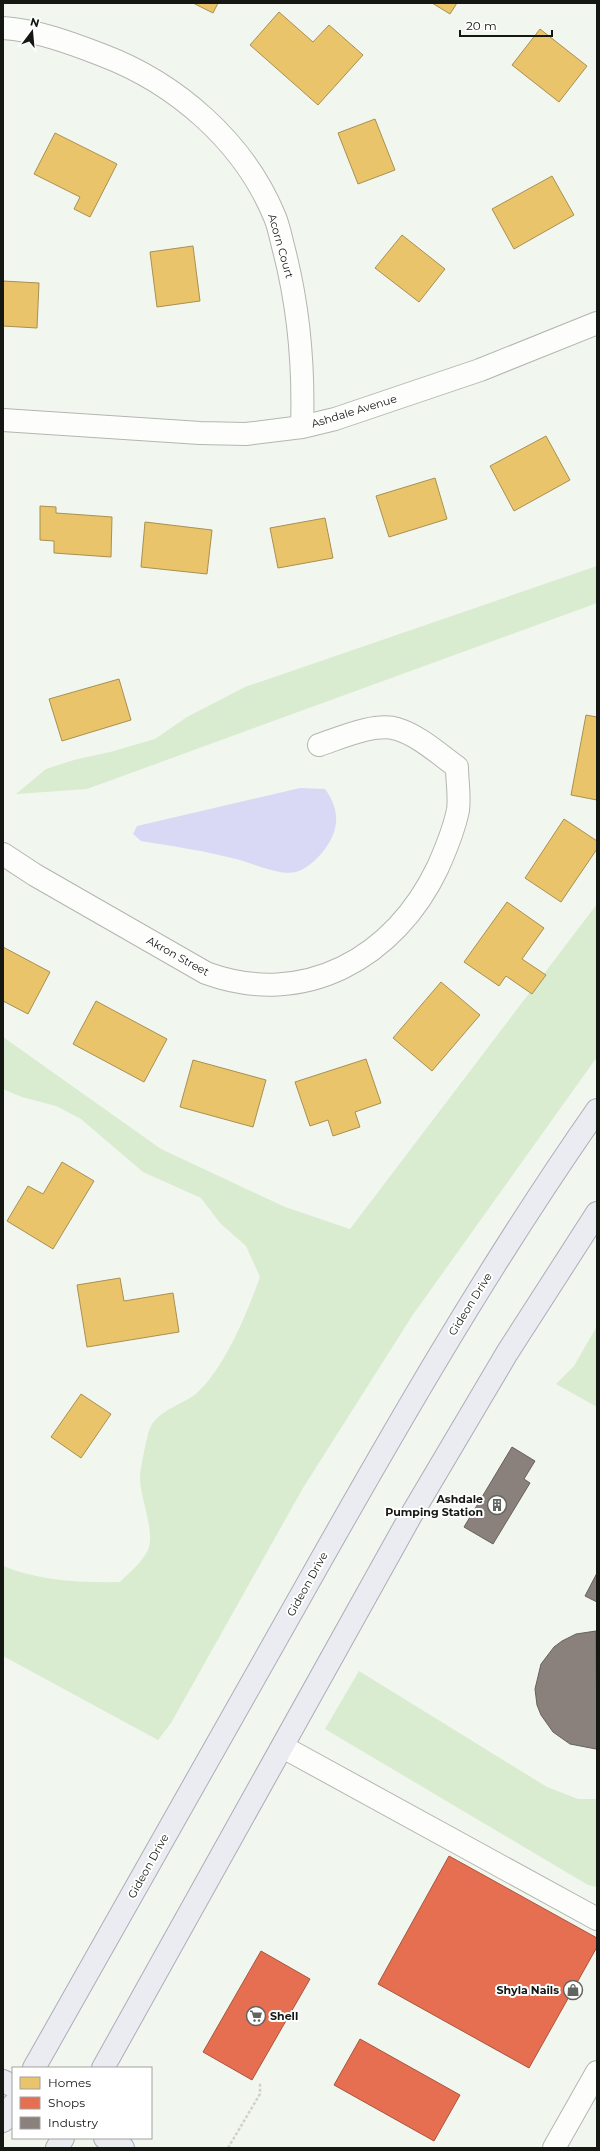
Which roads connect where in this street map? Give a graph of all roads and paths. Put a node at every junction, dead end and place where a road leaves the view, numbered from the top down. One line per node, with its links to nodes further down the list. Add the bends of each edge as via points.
1 (3, 28): 4 (street, Acorn Court, via 46,36 127,65 168,88 204,117 236,152 257,183 274,216 291,278 301,342)
2 (597, 323): 4 (street, Ashdale Avenue, via 480,370 335,419)
3 (3, 420): 4 (street, Ashdale Avenue, via 200,434 246,434)
4 (302, 427)
5 (319, 745): 6 (street, Akron Street, via 384,727 397,729 412,736 457,767 458,809 448,844 429,885 406,919 384,941 338,971 314,979 258,985 230,981 206,973)
6 (3, 854)
7 (597, 1110): 11 (main road, Gideon Drive, via 550,1176 462,1317 332,1540)
8 (597, 1213): 9 (main road, via 507,1353 410,1517)
9 (283, 1747): 10 (street); 12 (main road)
10 (597, 1919)
11 (35, 2067)
12 (104, 2067)
13 (597, 2072): 24 (street)
14 (3, 2080): 16 (main road)
15 (260, 2083): 23 (path, via 260,2094)
16 (12, 2085)
17 (12, 2107): 18 (main road)
18 (3, 2121)
19 (62, 2139): 21 (main road)
20 (107, 2139): 22 (main road)
21 (57, 2148)
22 (123, 2148)
23 (228, 2148)
24 (554, 2148)

